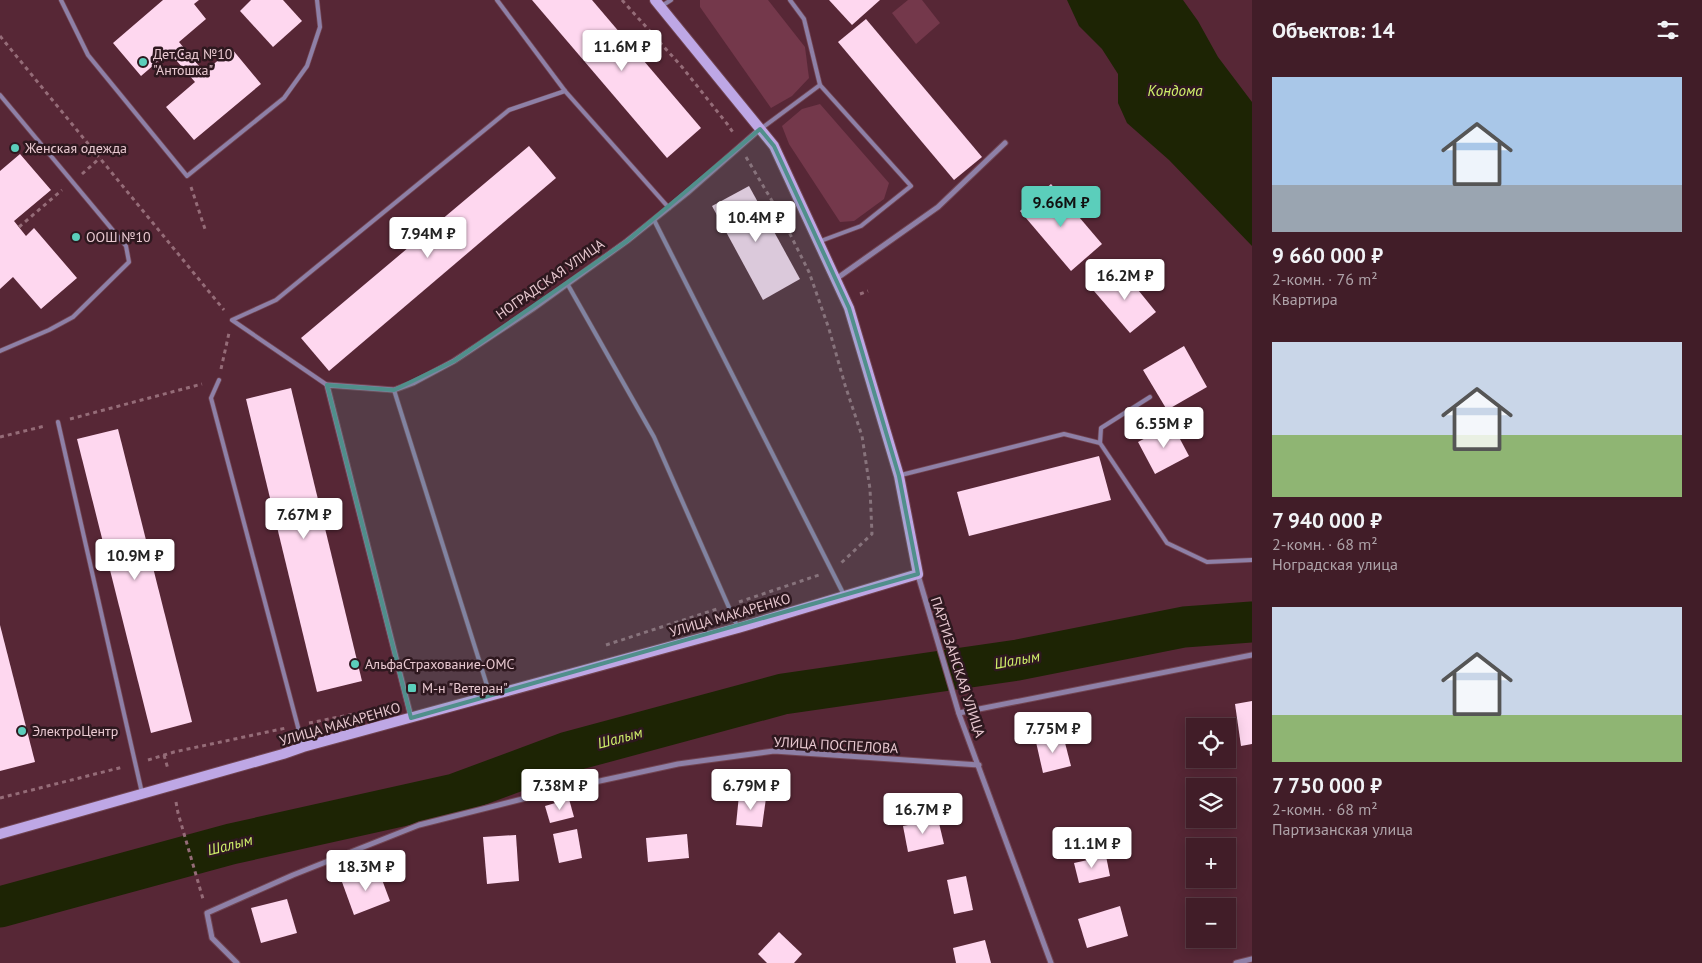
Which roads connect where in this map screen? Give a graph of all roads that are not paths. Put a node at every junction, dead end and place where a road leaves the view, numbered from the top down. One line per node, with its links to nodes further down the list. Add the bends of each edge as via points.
1 (61, 0): 2 (lane, via 88,55 187,176 284,98 307,66 320,28)
2 (317, 0)
3 (497, 0): 8 (lane)
4 (671, 0): 6 (lane)
5 (790, 0): 7 (lane, via 804,19)
6 (658, 3): 10 (street)
7 (820, 85): 10 (lane); 14 (lane, via 911,186 861,226)
8 (565, 91): 12 (lane); 19 (lane, via 509,110 276,300 232,320)
9 (0, 95): 17 (lane, via 126,246 129,262 73,317)
10 (760, 129): 12 (street, НОГРАДСКАЯ УЛИЦА); 14 (street, via 774,146)
11 (1005, 142): 15 (street, via 938,207)
12 (670, 208): 13 (street, НОГРАДСКАЯ УЛИЦА)
13 (654, 220): 16 (street, НОГРАДСКАЯ УЛИЦА); 27 (lane)
14 (818, 242): 15 (street)
15 (836, 279): 24 (street, via 849,308)
16 (568, 285): 20 (street, НОГРАДСКАЯ УЛИЦА, via 454,361); 28 (lane, via 654,437)
17 (0, 351)
18 (219, 380): 33 (lane, via 211,398)
19 (327, 385): 20 (street, НОГРАДСКАЯ УЛИЦА); 32 (street)
20 (394, 390): 30 (lane)
21 (1150, 397): 23 (lane, via 1101,428)
22 (58, 422): 35 (lane)
23 (1100, 443): 24 (lane, via 1064,434); 25 (lane, via 1166,543 1207,562)
24 (899, 476): 26 (street)
25 (1252, 560)
26 (918, 574): 27 (street, УЛИЦА МАКАРЕНКО); 31 (street, ПАРТИЗАНСКАЯ УЛИЦА)
27 (845, 597): 28 (street, УЛИЦА МАКАРЕНКО)
28 (738, 628): 30 (street, УЛИЦА МАКАРЕНКО)
29 (1252, 654): 31 (street)
30 (490, 695): 32 (street, УЛИЦА МАКАРЕНКО)
31 (959, 713): 34 (street, ПАРТИЗАНСКАЯ УЛИЦА)
32 (411, 718): 33 (street, УЛИЦА МАКАРЕНКО)
33 (303, 747): 35 (street, УЛИЦА МАКАРЕНКО)
34 (979, 765): 38 (street, УЛИЦА ПОСПЕЛОВА, via 774,751 678,764 419,825 207,913 212,938); 39 (street, ПАРТИЗАНСКАЯ УЛИЦА)
35 (142, 792): 36 (street, УЛИЦА МАКАРЕНКО)
36 (0, 834)
37 (1252, 959): 40 (street)
38 (236, 963)
39 (1051, 963)
40 (1236, 963)

